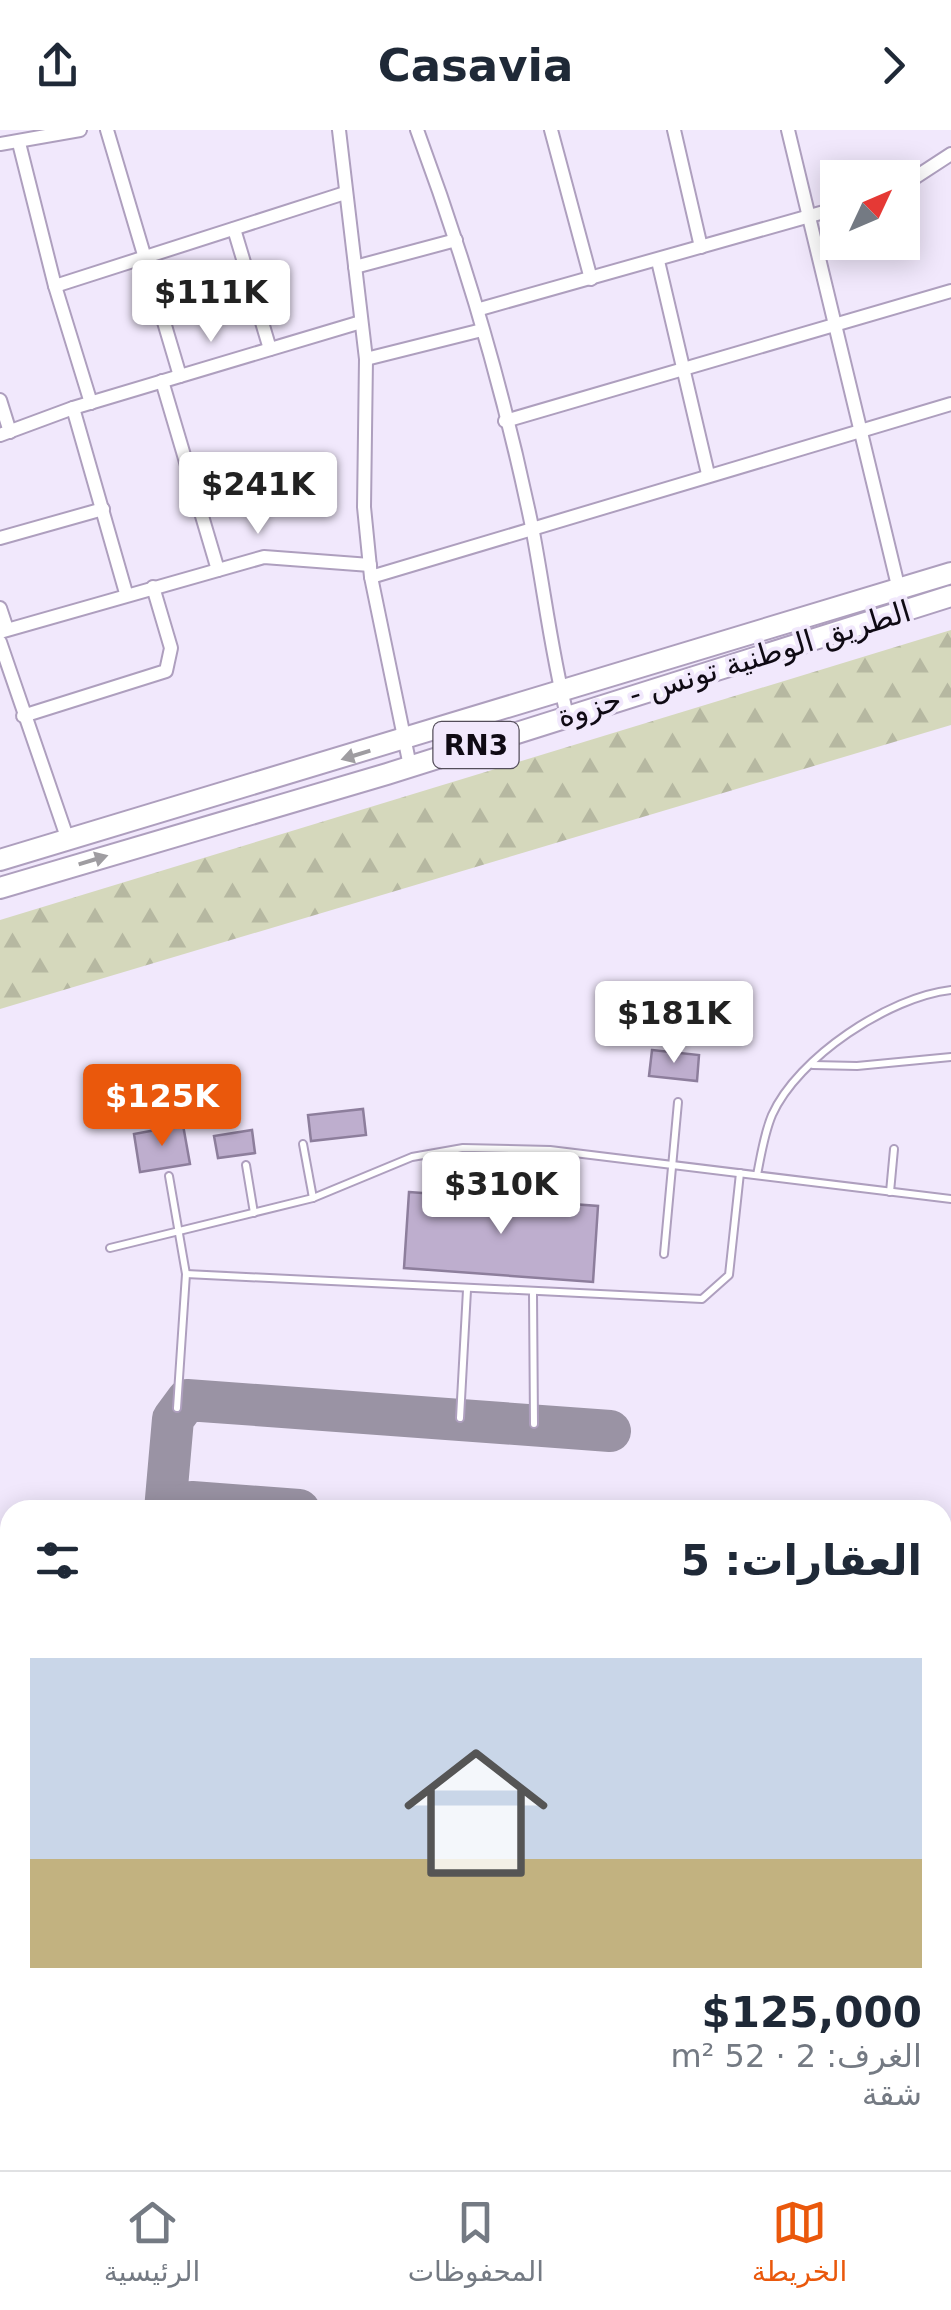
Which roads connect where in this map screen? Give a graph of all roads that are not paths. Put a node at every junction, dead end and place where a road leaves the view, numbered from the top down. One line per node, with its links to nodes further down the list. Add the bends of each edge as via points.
1 (80, 130): 8 (street)
2 (107, 130): 18 (street)
3 (339, 130): 12 (street)
4 (417, 130): 16 (street)
5 (551, 130): 21 (street)
6 (674, 130): 17 (street)
7 (788, 130): 14 (street)
8 (19, 142): 9 (street); 22 (street)
9 (0, 144)
10 (951, 154): 11 (street)
11 (920, 174)
12 (345, 193): 15 (street); 20 (street)
13 (820, 214): 14 (street)
14 (810, 217): 17 (street); 26 (street)
15 (234, 228): 18 (street); 28 (street)
16 (456, 240): 20 (street); 24 (street)
17 (701, 247): 19 (street)
18 (144, 257): 22 (street); 31 (street)
19 (658, 262): 21 (street); 30 (street)
20 (354, 266): 25 (street)
21 (591, 279): 24 (street)
22 (55, 286): 34 (street)
23 (951, 291): 26 (street)
24 (480, 310): 27 (street)
25 (361, 322): 28 (street); 29 (street)
26 (834, 322): 30 (street); 38 (street)
27 (482, 330): 29 (street); 37 (street)
28 (270, 349): 31 (street)
29 (366, 358): 45 (street, via 364,508)
30 (683, 366): 37 (street); 40 (street)
31 (180, 376): 32 (street)
32 (162, 381): 34 (street); 44 (street)
33 (0, 400): 39 (street)
34 (91, 403): 36 (street)
35 (951, 404): 38 (street)
36 (74, 408): 39 (street); 41 (street)
37 (505, 421): 42 (street)
38 (860, 430): 40 (street); 48 (street)
39 (5, 434)
40 (708, 474): 42 (street)
41 (103, 509): 43 (street); 49 (street)
42 (532, 526): 45 (street); 54 (street)
43 (0, 538)
44 (218, 570): 45 (street, via 273,556); 47 (street)
45 (371, 571): 57 (street)
46 (951, 573): 48 (main road, الطريق الوطنية تونس - حزوة / RN3)
47 (153, 588): 49 (street); 56 (street, via 171,648 166,671)
48 (898, 588): 52 (street); 54 (main road, الطريق الوطنية تونس - حزوة / RN3)
49 (126, 593): 53 (street)
50 (951, 596): 52 (main road, الطريق الوطنية تونس - حزوة / RN3)
51 (0, 608): 53 (street)
52 (905, 612): 55 (main road, الطريق الوطنية تونس - حزوة / RN3)
53 (2, 634): 56 (street)
54 (562, 694): 55 (street); 57 (main road, الطريق الوطنية تونس - حزوة / RN3)
55 (567, 715): 58 (main road, الطريق الوطنية تونس - حزوة / RN3)
56 (23, 716): 59 (street)
57 (404, 740): 58 (street); 59 (main road, الطريق الوطنية تونس - حزوة / RN3, one-way to 59)
58 (410, 766): 61 (main road, الطريق الوطنية تونس - حزوة / RN3, one-way to 58)
59 (68, 840): 60 (main road, الطريق الوطنية تونس - حزوة / RN3)
60 (0, 860)
61 (0, 888)
62 (951, 990): 64 (lane, via 886,1010)
63 (951, 1057): 64 (lane)
64 (811, 1065): 71 (lane, via 773,1112)
65 (678, 1102): 69 (lane)
66 (303, 1144): 74 (lane)
67 (894, 1149): 73 (lane)
68 (246, 1165): 76 (lane)
69 (672, 1165): 70 (lane); 74 (lane, via 463,1148 412,1157); 79 (lane)
70 (740, 1173): 71 (lane); 82 (lane, via 733,1263 713,1294 690,1300)
71 (757, 1175): 73 (lane)
72 (169, 1176): 77 (lane)
73 (890, 1192): 75 (lane)
74 (313, 1198): 76 (lane)
75 (951, 1200)
76 (254, 1214): 77 (lane)
77 (180, 1232): 78 (lane); 80 (lane)
78 (110, 1248)
79 (664, 1254)
80 (186, 1274): 81 (lane); 83 (lane)
81 (467, 1290): 82 (lane); 84 (lane)
82 (533, 1294): 85 (lane)
83 (177, 1408)
84 (460, 1418)
85 (534, 1424)

